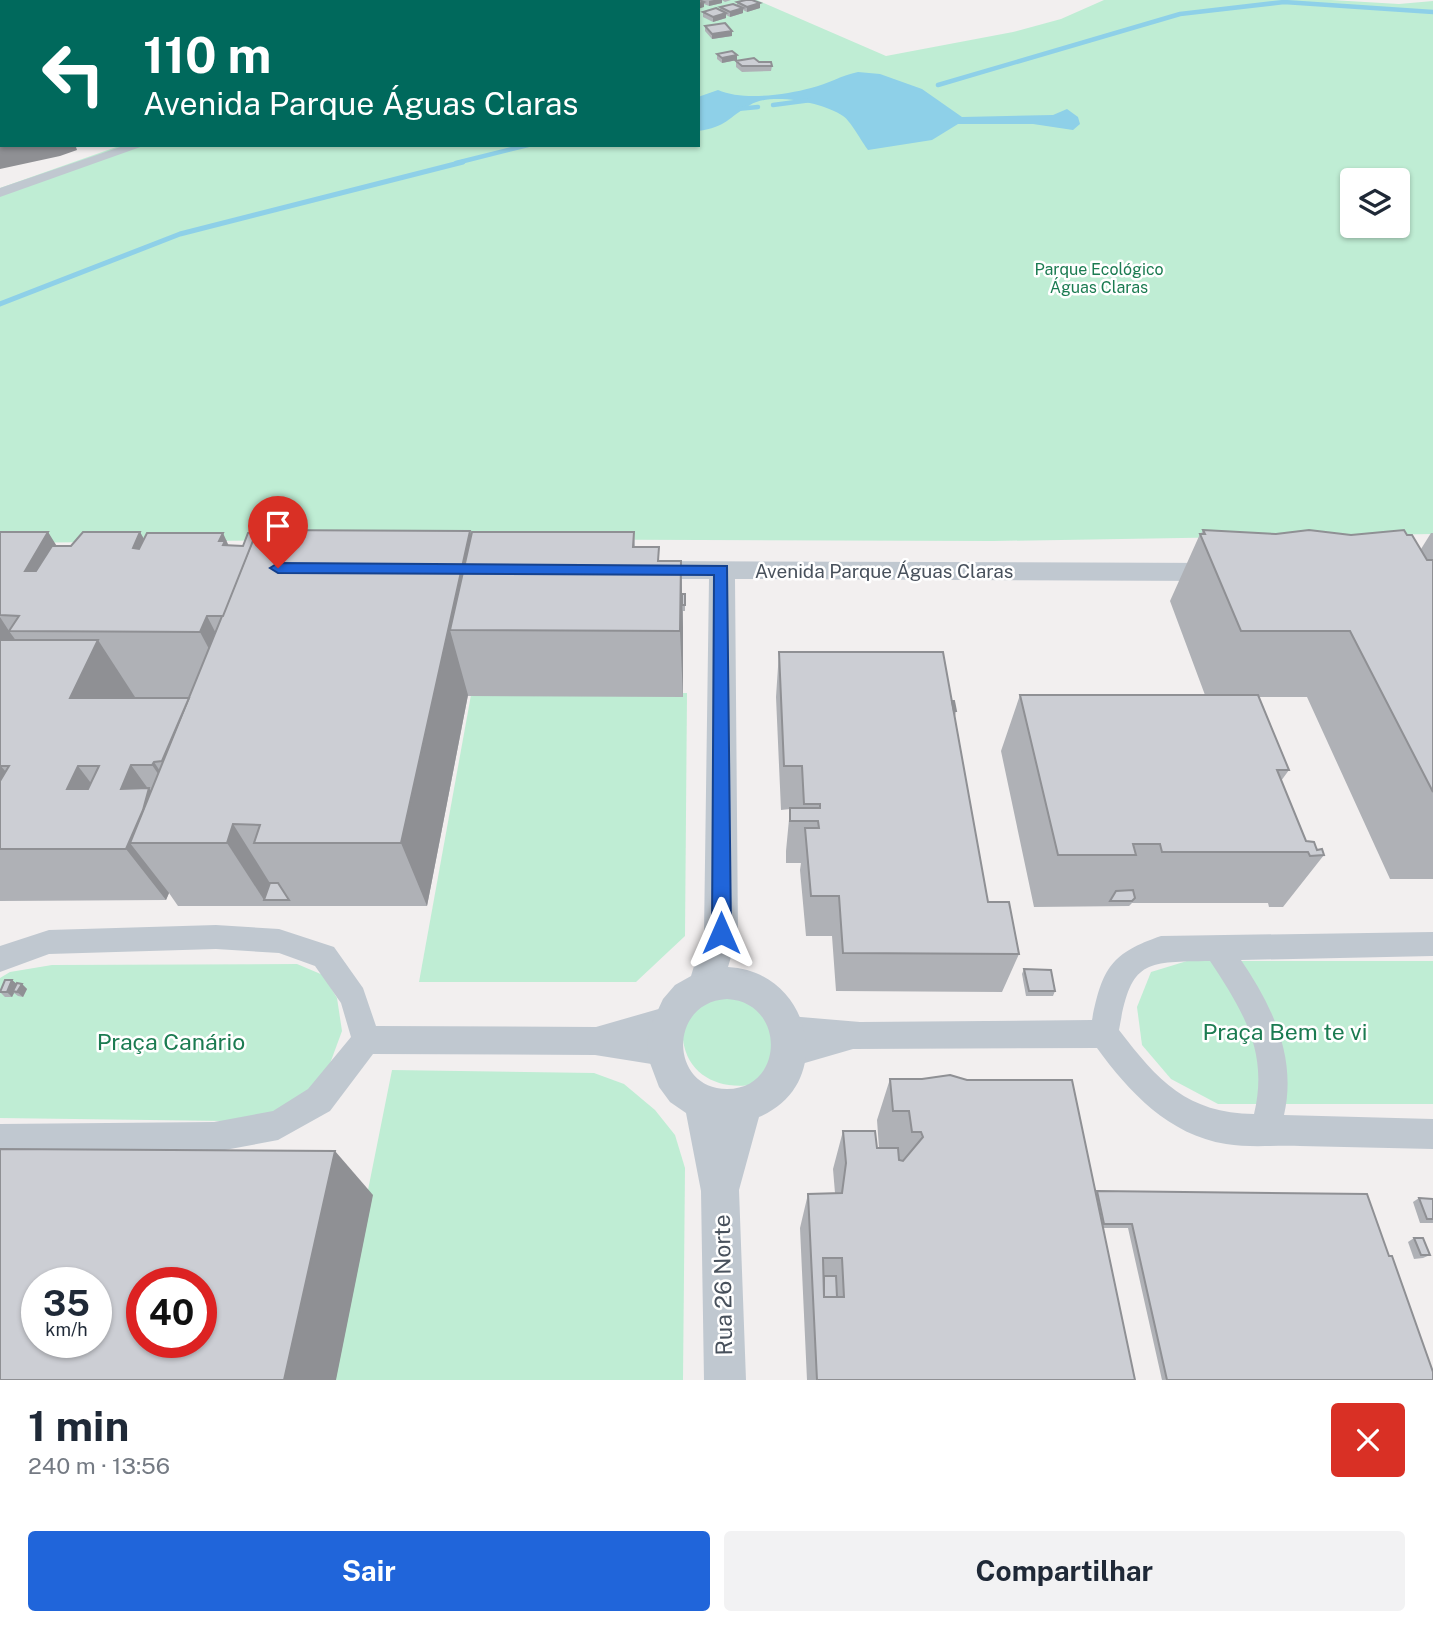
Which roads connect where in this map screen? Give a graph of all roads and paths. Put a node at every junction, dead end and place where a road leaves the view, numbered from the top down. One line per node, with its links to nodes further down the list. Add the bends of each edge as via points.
1 (134, 147): 2 (street)
2 (0, 193)
3 (624, 570): 4 (street, Avenida Parque Águas Claras)
4 (722, 570): 5 (street, Avenida Parque Águas Claras); 6 (street)
5 (1240, 572)
6 (721, 933): 10 (street); 11 (street)
7 (1433, 944): 8 (street)
8 (1216, 947): 12 (street, via 1161,949 1135,958 1111,995); 19 (street, via 1248,994 1269,1044 1275,1073)
9 (0, 959): 15 (street, via 49,942 216,937 279,941 324,956 353,997)
10 (743, 985): 11 (street); 16 (street, via 780,1009)
11 (705, 987): 13 (street, via 677,1006)
12 (1104, 1034): 14 (street); 19 (street, via 1164,1102 1201,1124)
13 (666, 1036): 15 (street, via 596,1041); 17 (street, via 667,1068 676,1082)
14 (860, 1036): 16 (street)
15 (366, 1040): 21 (street, via 319,1100 278,1125 214,1137)
16 (790, 1041): 18 (street, via 783,1076 766,1095)
17 (702, 1102): 18 (street); 22 (street, Rua 26 Norte)
18 (744, 1105): 22 (street, Rua 26 Norte)
19 (1265, 1131): 20 (street)
20 (1433, 1135)
21 (0, 1139)
22 (720, 1191): 23 (street, Rua 26 Norte)
23 (725, 1380)

